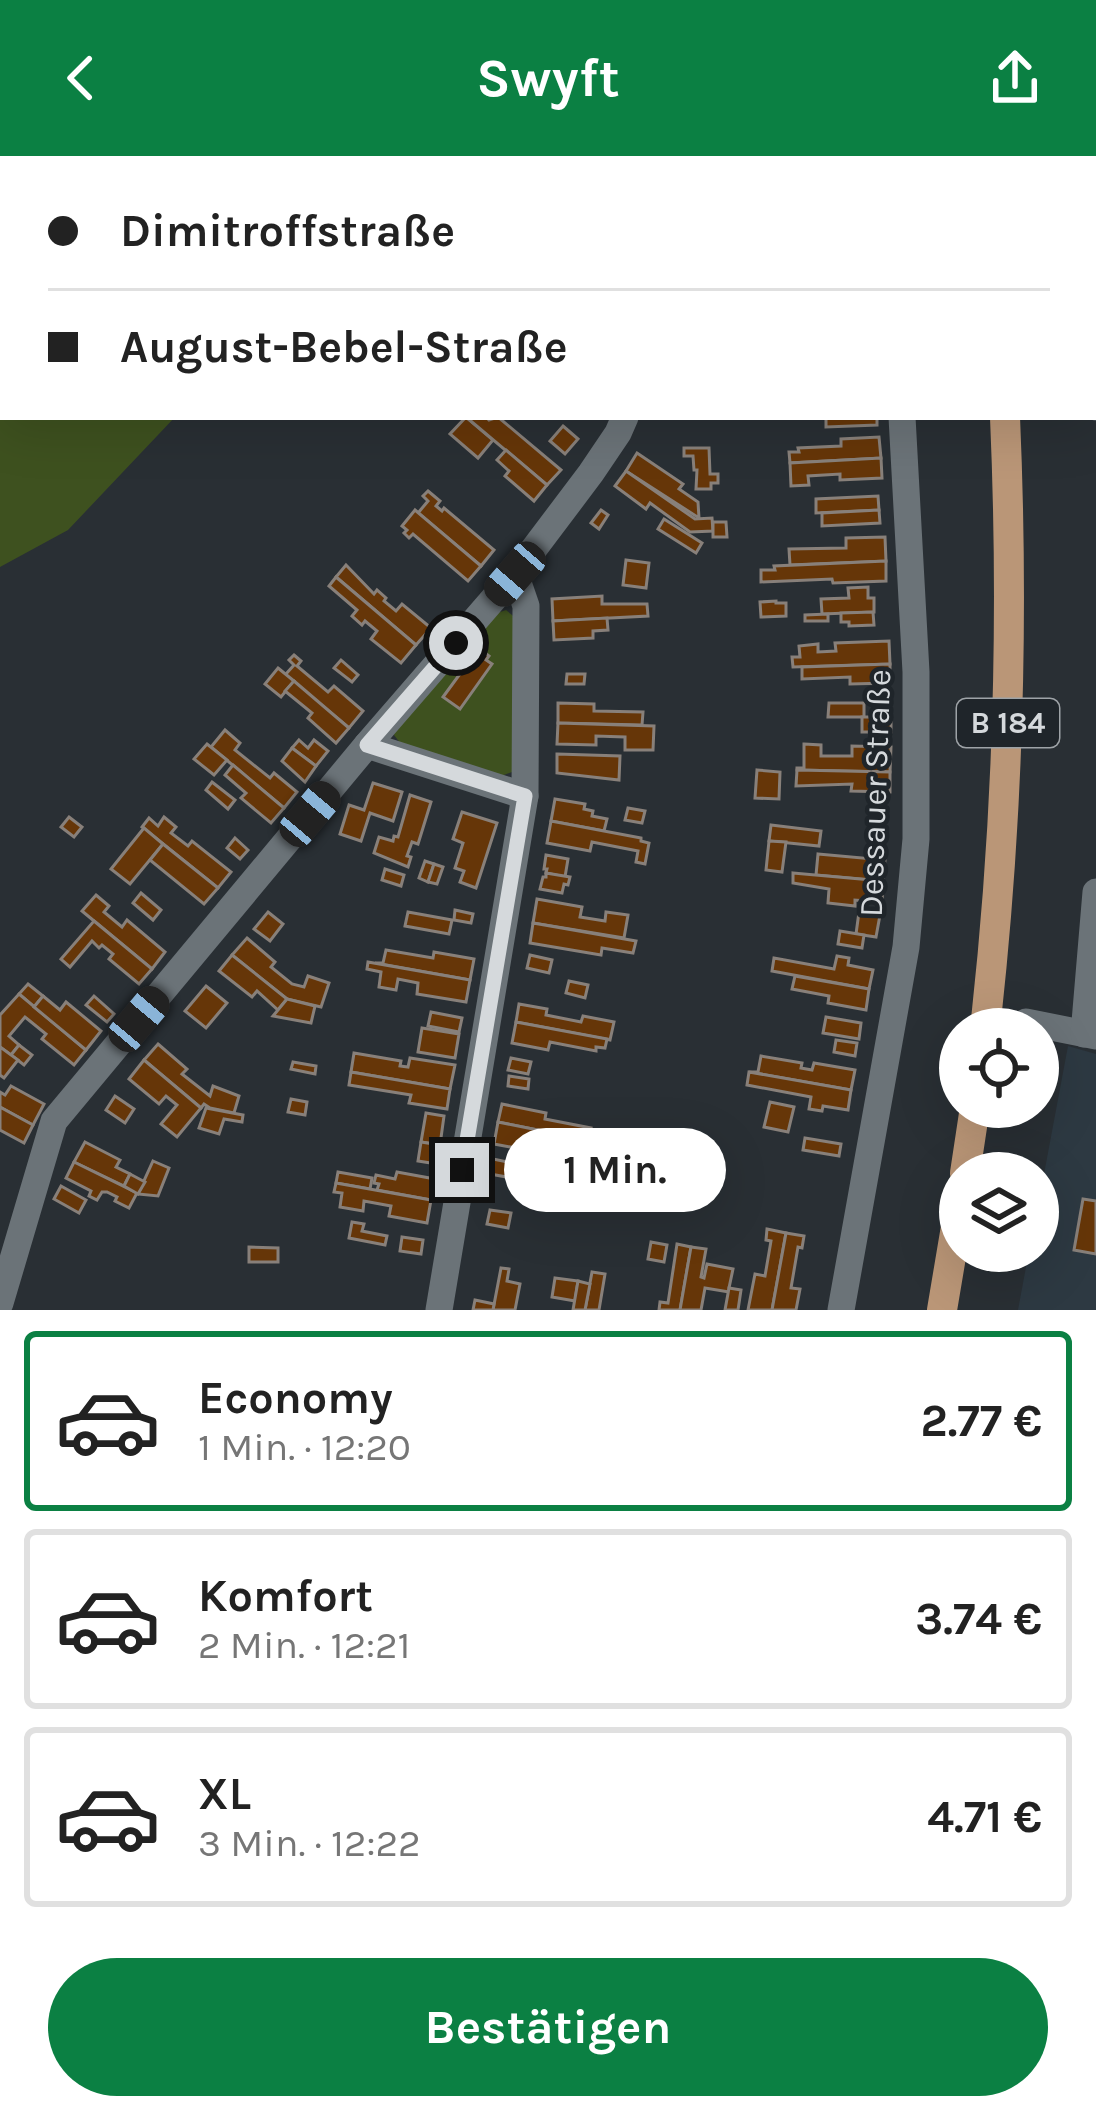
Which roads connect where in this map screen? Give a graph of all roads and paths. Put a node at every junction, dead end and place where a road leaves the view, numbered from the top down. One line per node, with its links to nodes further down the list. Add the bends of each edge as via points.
1 (624, 420): 4 (street)
2 (902, 420): 14 (street, Dessauer Straße, via 916,839 906,947)
3 (1005, 420): 8 (main road, B 184, via 1008,736)
4 (515, 574): 5 (street); 6 (street, via 526,606)
5 (367, 745): 6 (street); 12 (street, via 54,1121)
6 (525, 796): 13 (street)
7 (1096, 892): 10 (street)
8 (987, 1008)
9 (1059, 1029): 10 (street)
10 (1090, 1035)
11 (948, 1272): 15 (main road)
12 (0, 1303)
13 (439, 1310)
14 (841, 1310)
15 (942, 1310)

